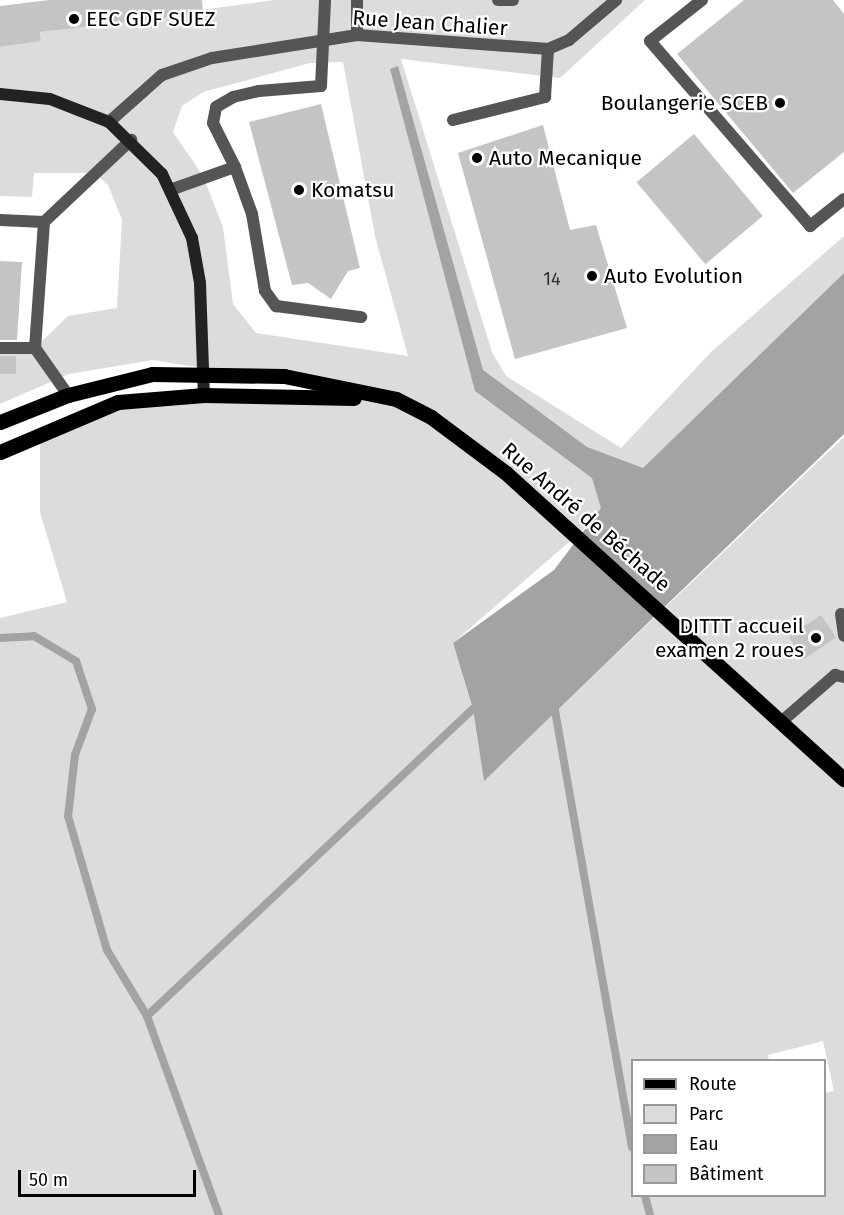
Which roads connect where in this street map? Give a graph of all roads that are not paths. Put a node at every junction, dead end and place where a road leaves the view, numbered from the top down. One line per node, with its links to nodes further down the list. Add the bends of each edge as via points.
1 (325, 0): 8 (street)
2 (357, 0): 7 (street)
3 (498, 0): 4 (street)
4 (513, 0)
5 (616, 0): 9 (street, via 569,40)
6 (702, 0): 16 (street, via 650,41 810,226)
7 (357, 35): 8 (street, Rue Jean Chalier); 9 (street, Rue Jean Chalier)
8 (327, 39): 12 (street, Rue Jean Chalier, via 212,58 162,75); 14 (street, via 321,86 259,91 232,97 216,107 213,123)
9 (548, 49): 11 (street, via 545,97)
10 (0, 94): 12 (street, via 50,99)
11 (453, 120)
12 (109, 123): 13 (street)
13 (130, 140): 15 (street); 18 (street)
14 (235, 167): 15 (street); 19 (street, via 252,214 265,291 276,306)
15 (170, 190): 22 (street, via 192,238)
16 (844, 199)
17 (0, 220): 18 (street)
18 (44, 222): 21 (street)
19 (361, 317)
20 (0, 348): 21 (street)
21 (35, 348): 23 (street)
22 (204, 372): 23 (main road, Rue André de Béchade, via 152,374); 24 (street); 25 (main road, Rue André de Béchade, via 284,376)
23 (68, 395): 26 (main road, Rue André de Béchade)
24 (204, 395): 25 (main road, Rue André de Béchade); 27 (main road, Rue André de Béchade, via 118,402)
25 (396, 399): 31 (main road, Rue André de Béchade, via 461,438 676,623)
26 (0, 422)
27 (0, 452)
28 (841, 614): 29 (street)
29 (844, 636)
30 (844, 677): 31 (street, via 835,675)
31 (781, 722): 32 (main road, Rue André de Béchade)
32 (844, 779)

